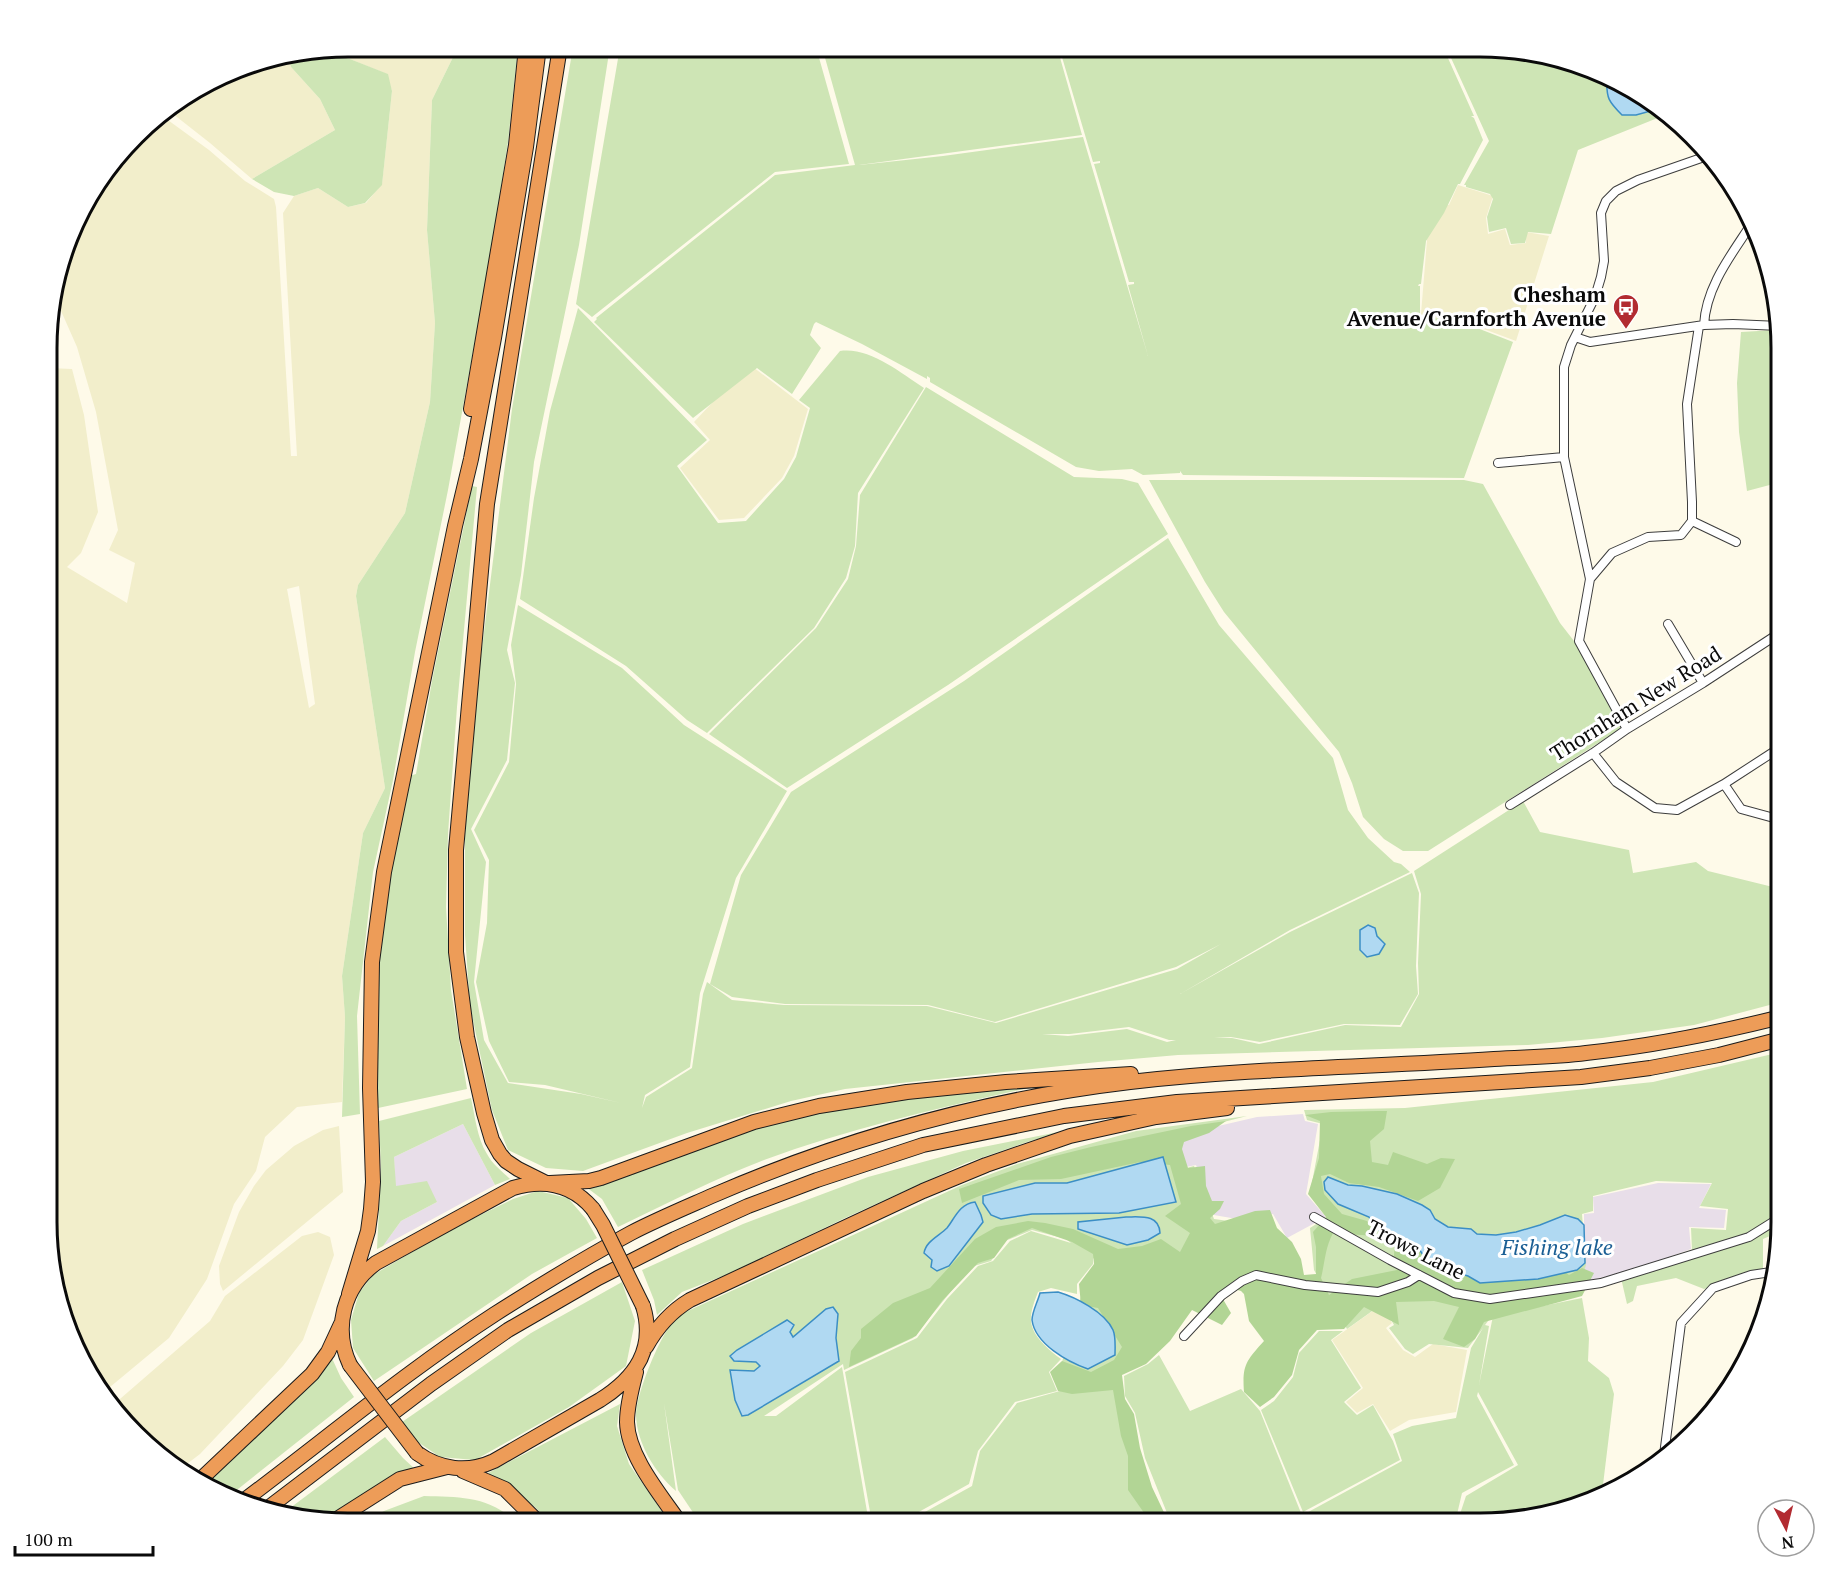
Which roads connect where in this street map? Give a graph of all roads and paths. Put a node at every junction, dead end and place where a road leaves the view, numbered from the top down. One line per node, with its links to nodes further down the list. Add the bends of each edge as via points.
1 (525, 57): 11 (highway, via 516,145 463,456)
2 (538, 57): 11 (highway, via 494,338)
3 (559, 57): 28 (highway, via 487,504 456,850 456,952 467,1037 484,1113 492,1140 506,1161)
4 (1701, 158): 8 (street, via 1638,180 1606,201 1601,213 1601,277)
5 (1747, 231): 6 (street, via 1720,272)
6 (1701, 325): 7 (street); 8 (street, via 1590,342); 12 (street, via 1687,404)
7 (1770, 326)
8 (1575, 337): 9 (street, via 1564,367)
9 (1564, 457): 10 (street); 14 (street)
10 (1498, 463)
11 (461, 499): 33 (highway, via 384,872 372,962 373,1182 368,1231)
12 (1692, 521): 13 (street); 14 (street, via 1681,535 1648,537 1612,553)
13 (1736, 542)
14 (1590, 579): 18 (street, via 1579,641)
15 (1668, 624): 17 (street)
16 (1771, 639): 17 (street, Thornham New Road)
17 (1704, 683): 18 (street, Thornham New Road)
18 (1627, 729): 19 (street, Thornham New Road)
19 (1593, 753): 21 (street, via 1616,782 1655,808 1677,810); 22 (street, Thornham New Road)
20 (1771, 753): 21 (street)
21 (1724, 783): 23 (street, via 1741,809)
22 (1510, 806)
23 (1771, 817)
24 (1771, 1019): 26 (highway, via 1647,1046 1581,1054)
25 (1771, 1042): 27 (highway, via 1719,1055 1581,1077)
26 (1284, 1070): 28 (highway, via 1198,1070 1006,1082 858,1099 754,1122 601,1178); 41 (highway, via 1128,1083 1044,1095 893,1130 753,1179 633,1232 496,1314 403,1378)
27 (1393, 1089): 36 (highway, via 1156,1117 1041,1146 941,1184 690,1300 668,1316); 42 (highway, via 1177,1102 1064,1116 923,1145 816,1180 675,1239 508,1330)
28 (548, 1183): 33 (highway, via 513,1188 382,1259 365,1272); 36 (highway, bridge, via 583,1199 603,1225 643,1306)
29 (1314, 1217): 32 (street, Trows Lane)
30 (1771, 1224): 32 (street, Trows Lane, via 1749,1237 1601,1283 1490,1299 1454,1293)
31 (1766, 1273): 38 (street, via 1713,1288 1681,1323)
32 (1419, 1275): 35 (street, via 1378,1292 1305,1285 1256,1275 1221,1296)
33 (349, 1294): 34 (highway)
34 (342, 1322): 39 (highway, bridge, via 350,1365 402,1436 417,1453); 40 (highway, via 312,1374)
35 (1184, 1336)
36 (646, 1347): 37 (highway)
37 (639, 1364): 39 (highway, via 611,1393 494,1461 473,1468); 45 (highway, via 628,1408 630,1439)
38 (1665, 1447)
39 (450, 1468): 43 (highway, via 400,1479); 44 (highway, via 505,1489)
40 (205, 1475)
41 (250, 1496)
42 (274, 1503)
43 (347, 1513)
44 (529, 1513)
45 (674, 1513)

